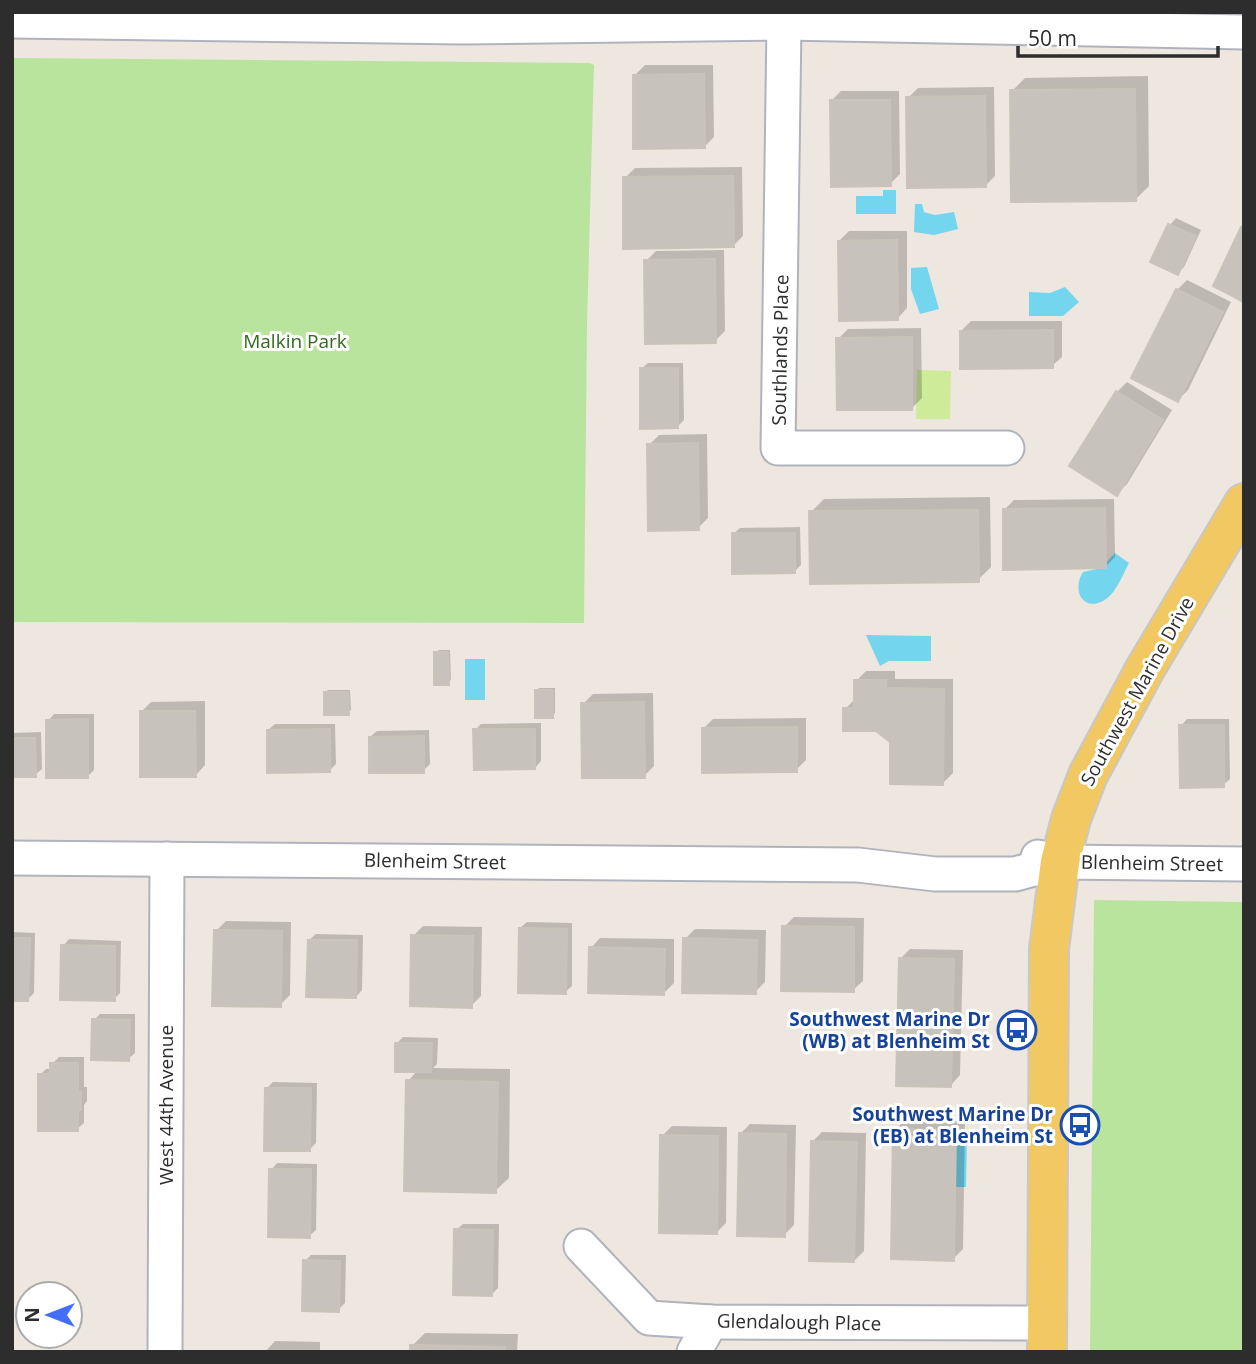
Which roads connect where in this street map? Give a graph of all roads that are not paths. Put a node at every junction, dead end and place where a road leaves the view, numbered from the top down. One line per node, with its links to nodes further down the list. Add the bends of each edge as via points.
1 (267, 18): 2 (street, via 463,27); 3 (street)
2 (653, 19): 4 (street)
3 (12, 21)
4 (784, 23): 5 (street); 6 (street, Southlands Place, via 778,448)
5 (1244, 32)
6 (1007, 448)
7 (1244, 503): 10 (main road, Southwest Marine Drive, via 1088,775)
8 (12, 858): 9 (street, Blenheim Street)
9 (167, 859): 10 (street, Blenheim Street, via 858,865 926,855 1017,852); 15 (street, West 44th Avenue)
10 (1060, 862): 11 (street, Blenheim Street); 14 (main road, Southwest Marine Drive, via 1049,948)
11 (1244, 864)
12 (581, 1246): 13 (street, Glendalough Place, via 649,1318)
13 (711, 1322): 14 (street, Glendalough Place); 16 (street)
14 (1048, 1337)
15 (165, 1352)
16 (694, 1352)

